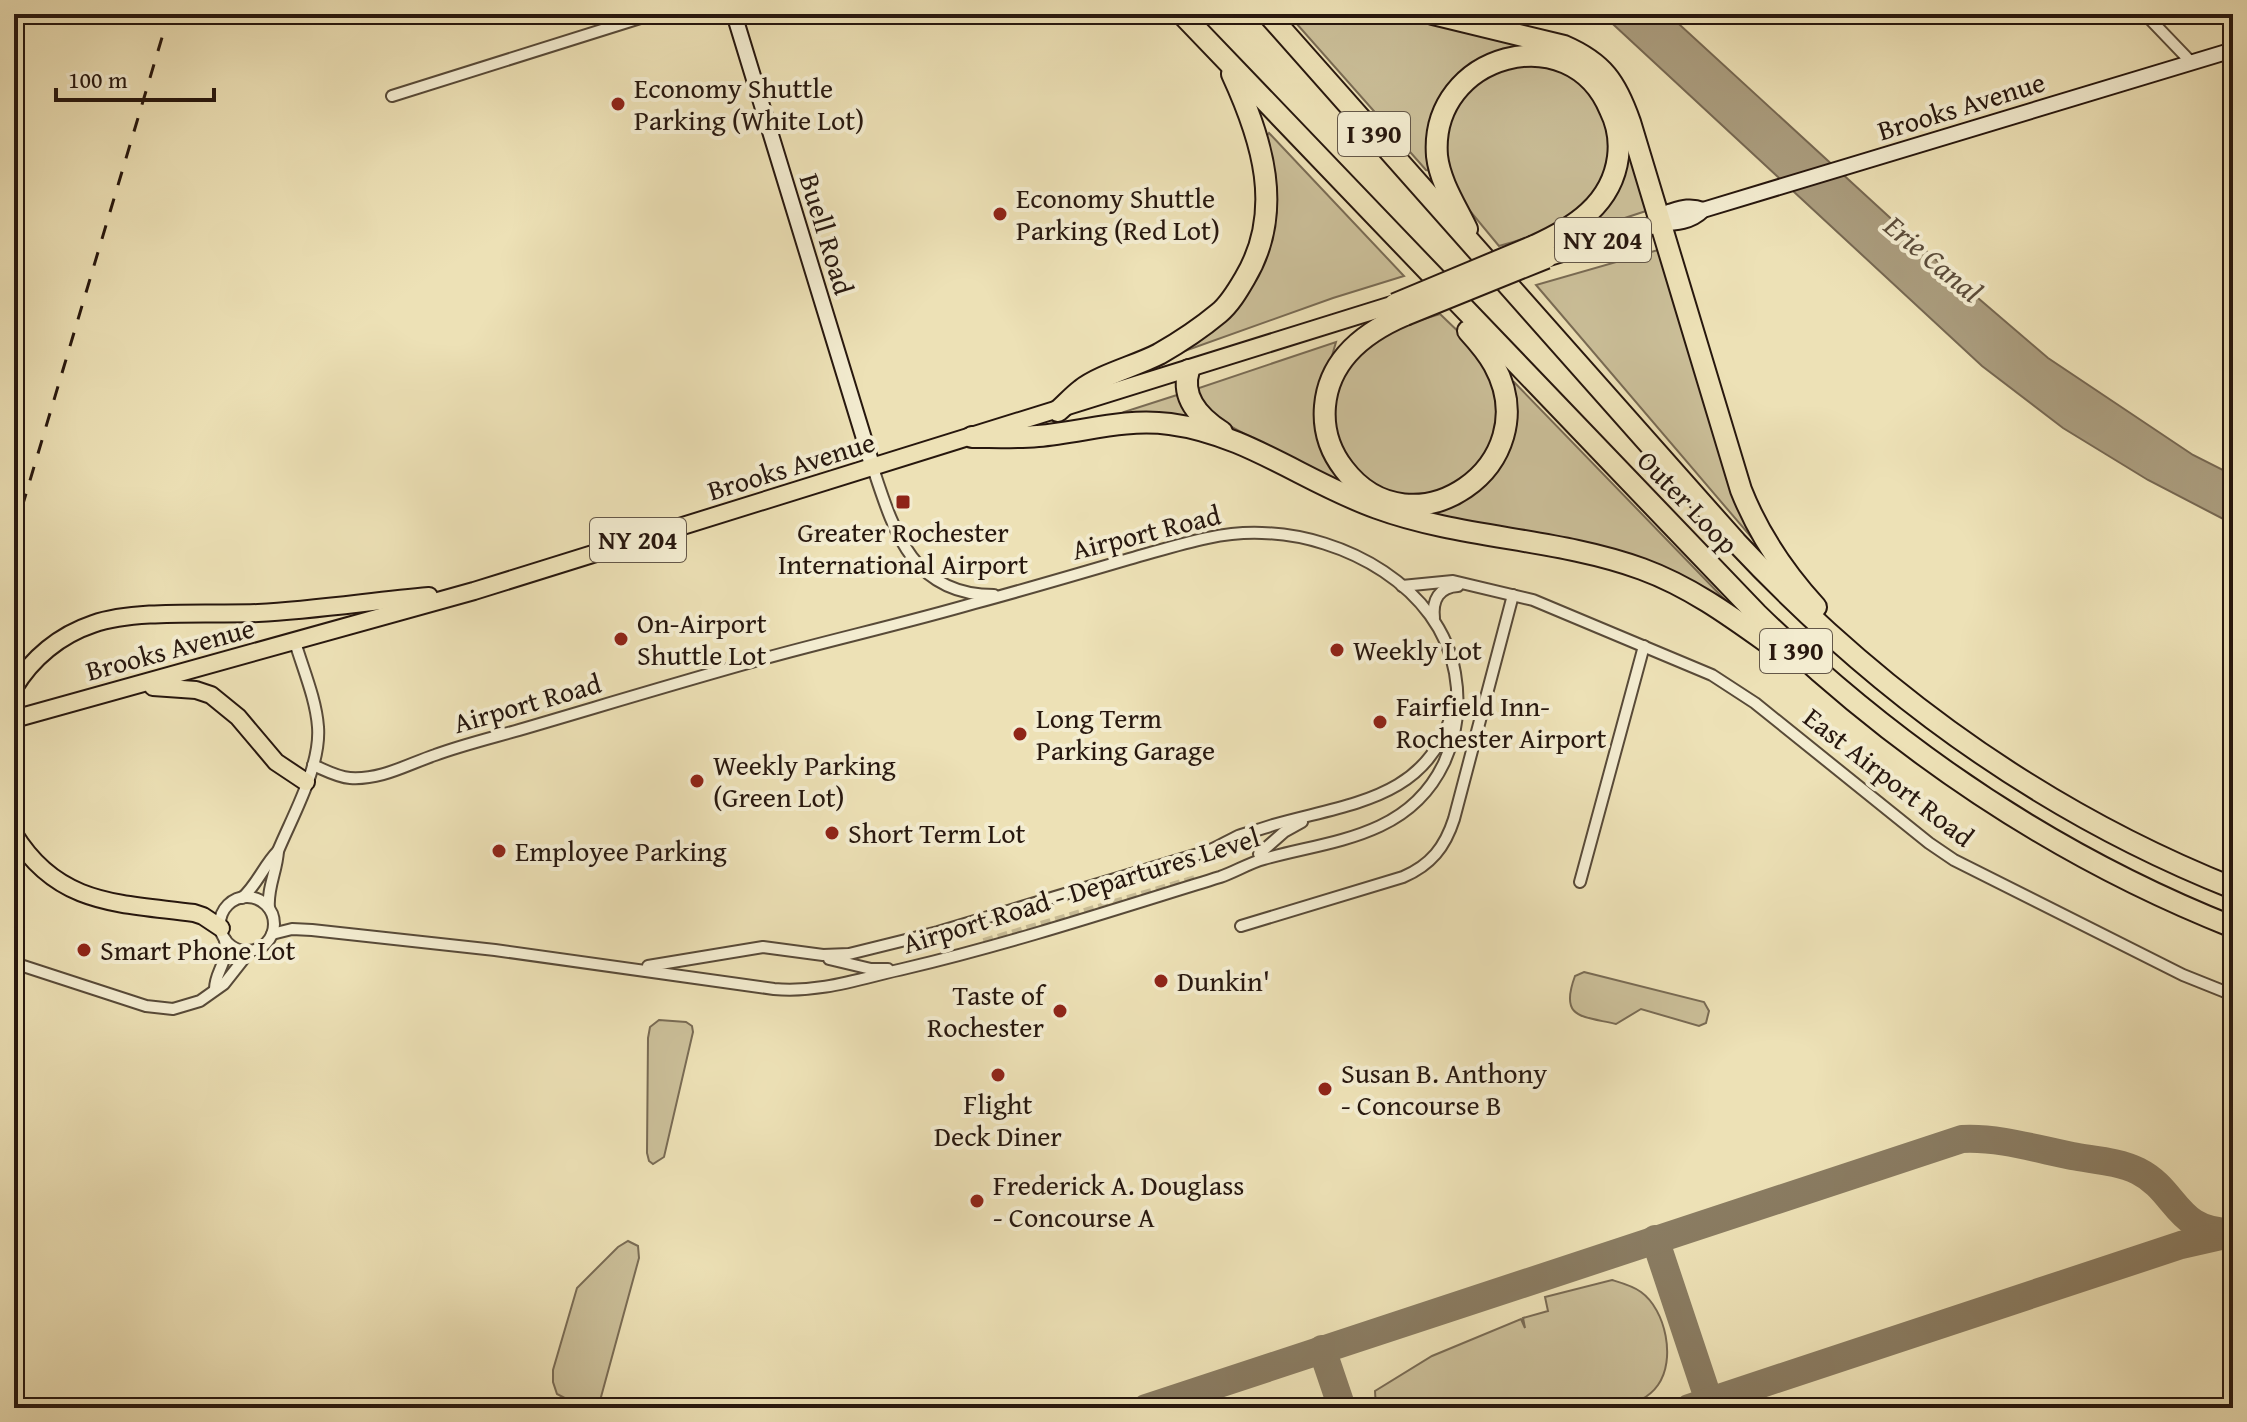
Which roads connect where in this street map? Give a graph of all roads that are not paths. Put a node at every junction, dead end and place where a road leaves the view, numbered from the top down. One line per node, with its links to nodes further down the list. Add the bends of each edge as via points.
1 (653, 14): 10 (street)
2 (734, 14): 20 (main road, Buell Road)
3 (1182, 14): 8 (highway, Outer Loop / I 390)
4 (1268, 14): 13 (highway, Outer Loop / I 390)
5 (1433, 14): 11 (highway, via 1564,46 1599,66 1624,105)
6 (2145, 14): 9 (street)
7 (2233, 50): 9 (main road, Brooks Avenue)
8 (1225, 59): 14 (highway, Outer Loop / I 390); 17 (highway, via 1251,115 1265,166 1265,223 1252,267 1222,311 1198,329 1083,388)
9 (2192, 63): 11 (main road, Brooks Avenue, via 1703,210 1680,222)
10 (392, 96)
11 (1662, 223): 12 (main road, Brooks Avenue / NY 204); 32 (highway, via 1731,458 1760,530 1809,599)
12 (1540, 252): 13 (highway, via 1597,205 1612,180 1618,145 1609,107 1586,76 1561,62 1530,55 1498,60 1470,77 1450,99 1439,129 1441,174); 15 (highway, bridge)
13 (1480, 254): 32 (highway, Outer Loop / I 390, via 1756,563 1825,631)
14 (1434, 277): 15 (highway, via 1453,314 1494,364 1507,414 1500,448 1485,473 1459,493 1428,503 1393,501 1358,483 1335,455 1325,422 1328,390 1345,355); 34 (highway, Outer Loop / I 390, via 1757,614)
15 (1400, 309): 16 (main road, Brooks Avenue / NY 204)
16 (1189, 370): 17 (main road, Brooks Avenue / NY 204); 19 (highway, via 1189,395 1201,416)
17 (1058, 411): 18 (main road, Brooks Avenue / NY 204)
18 (972, 437): 19 (highway, via 1041,436 1150,422 1200,430); 20 (main road, Brooks Avenue / NY 204)
19 (1251, 447): 34 (highway, via 1386,511 1608,559 1670,581 1727,614)
20 (873, 468): 23 (main road, Brooks Avenue / NY 204); 24 (street, Airport Road, via 896,535 924,570 964,591)
21 (1471, 585): 22 (street, East Airport Road, via 1453,581); 25 (street, East Airport Road); 26 (street, via 1450,586 1435,597)
22 (1402, 586): 24 (street, Airport Road, via 1333,546 1257,532 1201,539); 26 (street, Airport Road)
23 (474, 591): 27 (main road, Brooks Avenue / NY 204); 30 (main road, via 296,610 110,620 64,637 26,670)
24 (1015, 592): 35 (street, Airport Road, via 681,683 378,776 345,778)
25 (1513, 595): 28 (street, East Airport Road); 45 (street, via 1454,819 1437,854 1403,877)
26 (1434, 620): 29 (street, Airport Road, via 1448,647)
27 (295, 642): 31 (main road, Brooks Avenue / NY 204); 35 (street, via 316,715)
28 (1644, 646): 41 (street); 55 (street, East Airport Road, via 1738,690 1961,864)
29 (1456, 683): 37 (street, via 1446,730 1421,768 1394,789); 40 (street, Airport Road - Departures Level, via 1457,724 1446,760 1427,791 1396,817 1361,833)
30 (14, 688)
31 (119, 691): 33 (main road, Brooks Avenue / NY 204); 36 (main road, via 166,687 205,692 228,707 276,762)
32 (1922, 712): 42 (highway, Outer Loop / I 390, via 2085,818)
33 (14, 719)
34 (1887, 729): 46 (highway, Outer Loop / I 390, via 1965,786 2064,847)
35 (313, 765): 36 (street)
36 (306, 782): 39 (street)
37 (1332, 811): 40 (street, via 1287,829); 50 (street, via 938,932 849,954)
38 (14, 834): 47 (main road, via 41,868 81,895 194,913)
39 (278, 851): 43 (street); 44 (street)
40 (1260, 857): 53 (street, Airport Road - Departures Level, via 1226,876 948,960)
41 (1580, 882)
42 (2233, 888)
43 (242, 898): 44 (street, via 257,899); 47 (street, via 228,905 221,920)
44 (269, 908): 48 (street)
45 (1241, 926)
46 (2233, 927)
47 (223, 934): 49 (street, via 236,948); 54 (street, via 225,964)
48 (272, 934): 49 (street); 52 (street, via 312,930)
49 (250, 951): 54 (street)
50 (804, 952): 52 (street, via 753,948); 53 (street, via 871,969)
51 (14, 963): 54 (street, via 159,1009 187,1007)
52 (622, 966): 53 (street, Airport Road - Departures Level, via 766,988 821,989)
53 (894, 969)
54 (215, 989)
55 (2233, 995)

